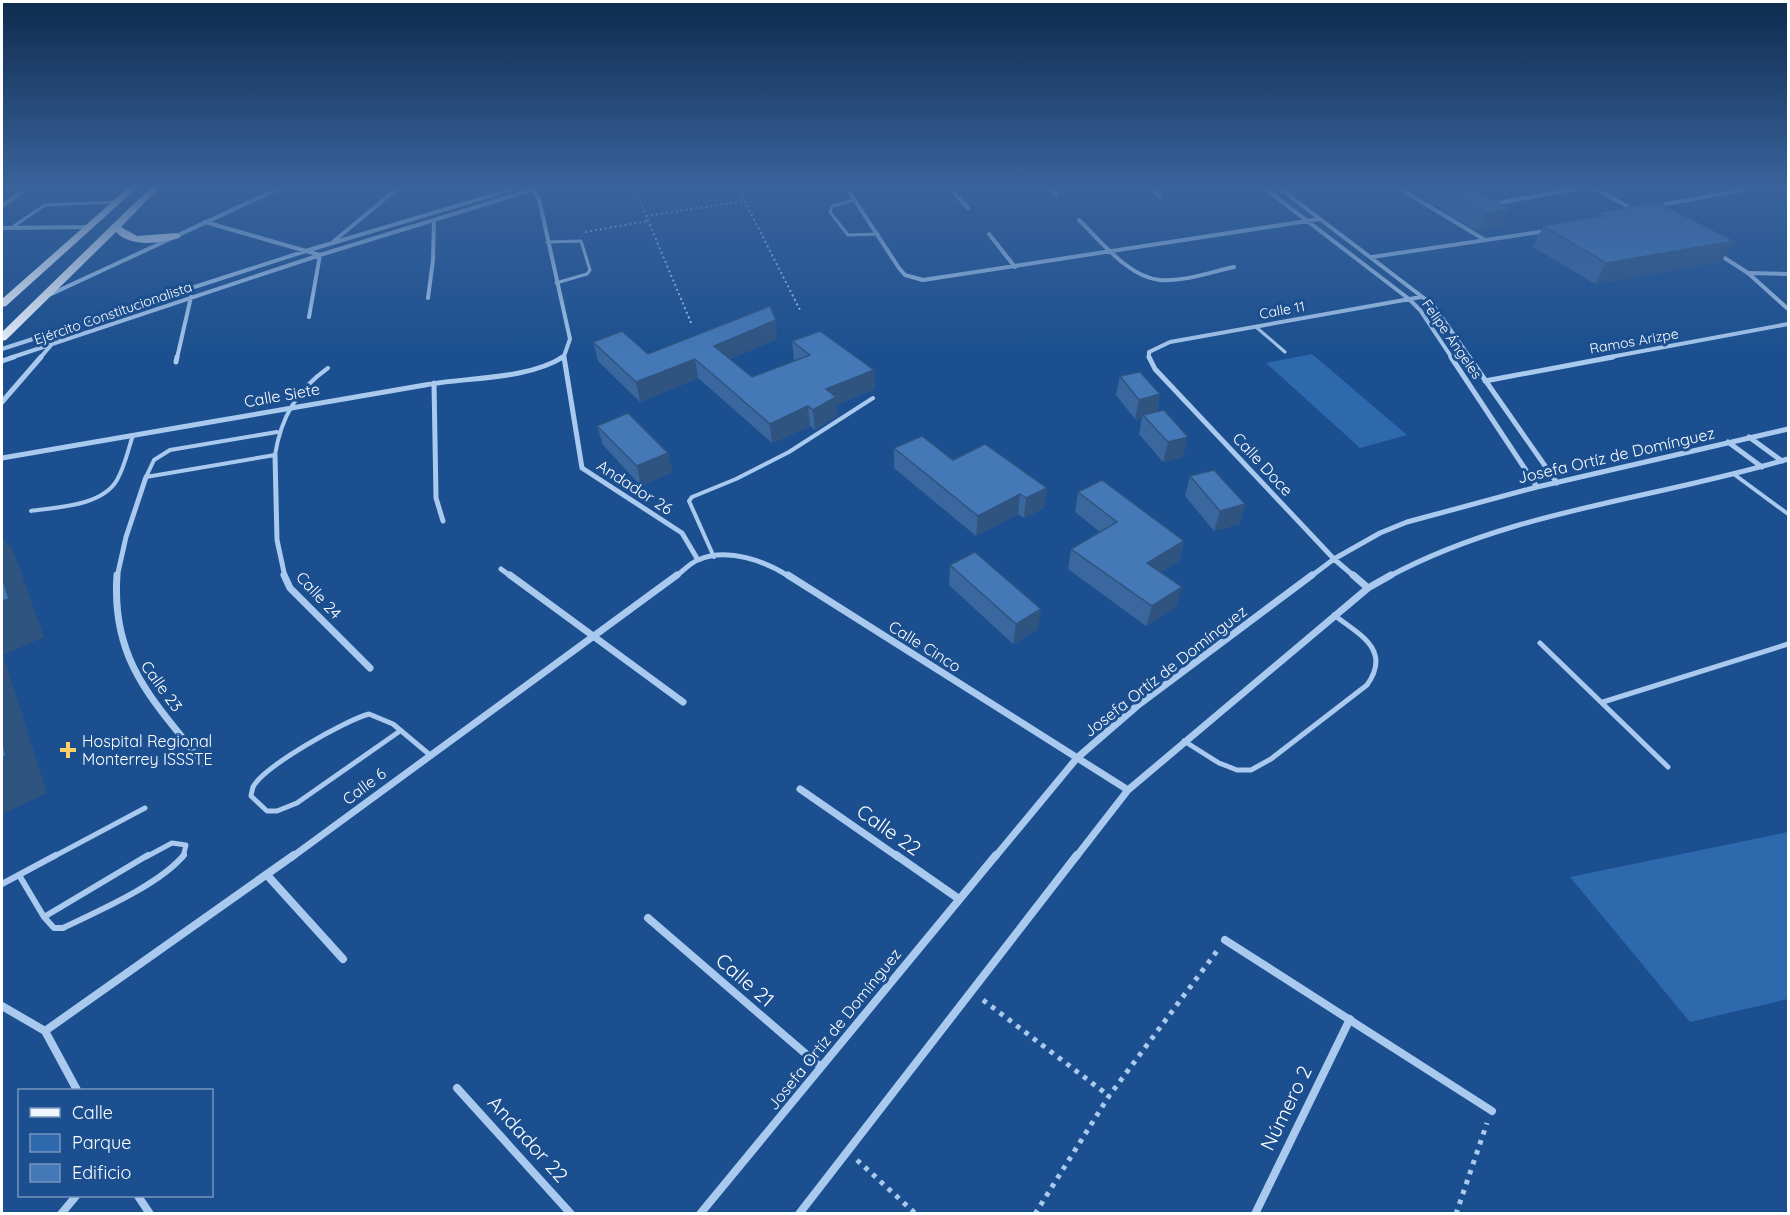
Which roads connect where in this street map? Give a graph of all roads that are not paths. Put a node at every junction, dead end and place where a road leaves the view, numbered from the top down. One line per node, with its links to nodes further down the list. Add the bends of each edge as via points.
1 (69, 244): 32 (main road)
2 (99, 244): 27 (main road)
3 (160, 244): 27 (street)
4 (286, 244): 17 (street)
5 (330, 244): 17 (street, Ejército Constitucionalista)
6 (357, 244): 20 (street, Ejército Constitucionalista)
7 (433, 244): 30 (street)
8 (546, 244): 26 (street, Andador 26)
9 (582, 244): 26 (lane, via 590,270)
10 (884, 244): 22 (street, via 899,268 912,278 935,279)
11 (997, 244): 22 (street)
12 (1104, 244): 18 (street)
13 (1160, 244): 18 (street)
14 (1337, 244): 31 (street, Felipe Ángeles)
15 (1354, 244): 21 (street, Felipe Ángeles)
16 (1466, 244): 21 (street)
17 (309, 250): 20 (street); 37 (street, Ejército Constitucionalista)
18 (1112, 251): 22 (street); 23 (street, via 1140,274 1157,279)
19 (1714, 251): 24 (street)
20 (320, 255): 28 (street, Ejército Constitucionalista); 34 (street)
21 (1372, 257): 29 (street, Felipe Ángeles)
22 (1015, 267)
23 (1234, 267)
24 (1748, 273): 25 (street); 33 (street)
25 (1788, 274)
26 (556, 283): 43 (street, Andador 26, via 570,339)
27 (46, 297): 38 (main road)
28 (191, 297): 39 (street, Ejército Constitucionalista); 45 (street)
29 (1421, 297): 31 (street, Calle 11); 47 (street, Felipe Ángeles, via 1439,312)
30 (428, 298)
31 (1409, 299): 36 (street, Calle 11); 64 (street, Felipe Ángeles)
32 (2, 304)
33 (1788, 309)
34 (309, 317)
35 (1788, 324): 47 (street, Ramos Arizpe)
36 (1256, 327): 41 (street, Calle 11, via 1170,342); 42 (lane)
37 (65, 328): 39 (street); 40 (street, Ejército Constitucionalista)
38 (2, 338)
39 (52, 345): 44 (street, Ejército Constitucionalista); 50 (street)
40 (2, 349)
41 (1149, 352): 69 (street, Calle Doce, via 1155,369)
42 (1285, 352)
43 (564, 356): 48 (street, Calle Siete, via 526,371); 70 (street, Andador 26, via 582,468 682,533)
44 (2, 361)
45 (176, 362)
46 (328, 368): 51 (lane, via 311,379)
47 (1485, 381): 63 (street, Felipe Ángeles)
48 (434, 383): 51 (street, Calle Siete); 67 (street, via 436,498)
49 (873, 398): 68 (lane, via 781,456 692,497 689,501)
50 (2, 402)
51 (288, 408): 53 (lane); 54 (street, Calle Siete)
52 (1788, 429): 55 (street, Josefa Ortíz de Domínguez)
53 (277, 432): 57 (lane); 62 (lane, via 170,450 150,462)
54 (134, 435): 58 (street, Calle Siete); 65 (lane, via 116,482 109,490 87,500)
55 (1749, 437): 56 (street, Josefa Ortíz de Domínguez); 59 (street)
56 (1728, 442): 60 (street); 63 (street, Josefa Ortíz de Domínguez)
57 (274, 455): 62 (lane); 77 (street, Calle 24, via 281,573 290,588)
58 (2, 458)
59 (1785, 460): 60 (street)
60 (1762, 467): 61 (street)
61 (1735, 475): 66 (lane); 72 (street, via 1568,511 1477,537 1425,557)
62 (146, 477): 84 (street, Calle 23, via 117,574 116,620 126,657 138,678)
63 (1557, 483): 64 (street, Josefa Ortíz de Domínguez)
64 (1537, 487): 69 (street, Josefa Ortíz de Domínguez, via 1407,522)
65 (31, 511)
66 (1788, 514)
67 (443, 521)
68 (714, 557): 70 (street, Calle Cinco); 83 (street, Calle Cinco, via 735,554 776,568)
69 (1334, 559): 72 (street, Calle Doce); 83 (street, Josefa Ortíz de Domínguez, via 1137,706)
70 (698, 560): 74 (street, Calle 6)
71 (501, 569): 74 (street)
72 (1368, 588): 73 (street)
73 (1334, 615): 81 (street); 81 (lane, via 1377,652 1380,666 1367,685 1251,770 1219,763)
74 (592, 637): 78 (street); 82 (street, Calle 6)
75 (1540, 643): 79 (lane)
76 (1788, 645): 79 (lane)
77 (370, 668)
78 (683, 702)
79 (1603, 702): 85 (lane)
80 (400, 731): 80 (lane, via 378,715 366,713 354,718 273,767 253,787 252,796 269,813 282,811); 82 (lane)
81 (1184, 741): 87 (street)
82 (430, 754): 90 (street, Calle 6)
83 (1077, 758): 87 (street, Calle Cinco); 92 (street, Josefa Ortíz de Domínguez)
84 (203, 763)
85 (1668, 767)
86 (800, 789): 92 (street, Calle 22)
87 (1128, 790): 110 (street)
88 (145, 808): 89 (lane)
89 (19, 875): 91 (lane); 93 (lane)
90 (267, 875): 96 (street); 99 (street, Calle 6)
91 (2, 884)
92 (959, 899): 100 (street, Josefa Ortíz de Domínguez)
93 (44, 917): 93 (lane, via 159,849 171,843 186,845 181,860 162,874 76,922 54,928)
94 (648, 918): 100 (street, Calle 21)
95 (1225, 940): 98 (street)
96 (344, 959)
97 (2, 1006): 99 (street)
98 (1350, 1019): 103 (street); 111 (street, Número 2)
99 (45, 1031): 102 (street)
100 (821, 1066): 109 (street, Josefa Ortíz de Domínguez)
101 (457, 1088): 108 (street, Andador 22)
102 (76, 1089)
103 (1492, 1111)
104 (75, 1197): 106 (street)
105 (139, 1197): 107 (street)
106 (61, 1214)
107 (150, 1214)
108 (571, 1214)
109 (700, 1214)
110 (799, 1214)
111 (1255, 1214)

